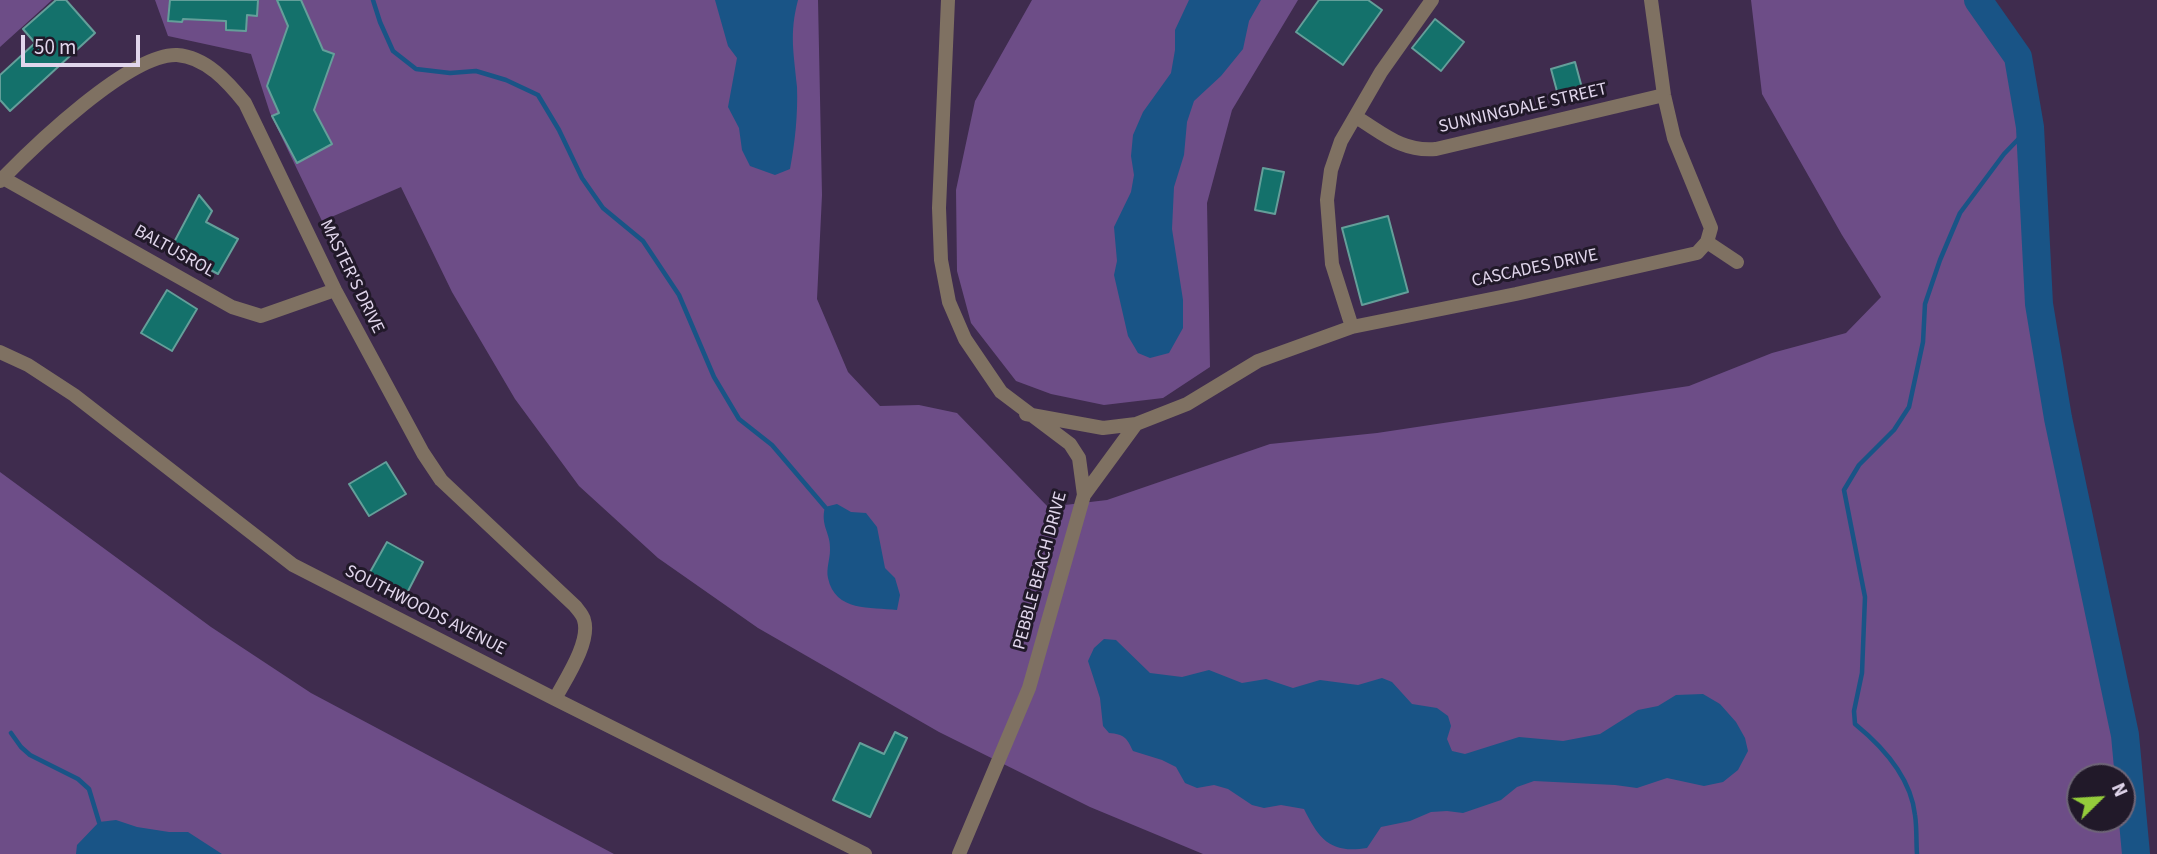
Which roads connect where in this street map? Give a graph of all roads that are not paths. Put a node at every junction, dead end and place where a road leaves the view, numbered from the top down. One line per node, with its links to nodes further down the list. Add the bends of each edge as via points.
1 (948, 0): 12 (street, PEBBLE BEACH DRIVE, via 939,208 949,302 965,339 1001,392)
2 (1432, 0): 5 (street, via 1381,72)
3 (1651, 0): 4 (street)
4 (1664, 95): 5 (street, SUNNINGDALE STREET, via 1436,149 1411,149); 7 (street, via 1674,138 1711,228)
5 (1356, 117): 10 (street, via 1341,141 1327,200 1332,264)
6 (1, 179): 9 (street, BALTUSROL, via 247,313 261,316); 9 (street, MASTER'S DRIVE, via 85,103 141,66 178,55 226,79 246,103)
7 (1707, 242): 8 (street); 10 (street, CASCADES DRIVE, via 1697,253)
8 (1737, 262)
9 (335, 290): 15 (street, MASTER'S DRIVE, via 441,480 584,618 582,646)
10 (1352, 327): 13 (street, CASCADES DRIVE, via 1258,361 1187,404)
11 (0, 352): 15 (street, SOUTHWOODS AVENUE, via 74,395 293,565)
12 (1027, 414): 13 (street, CASCADES DRIVE, via 1103,428); 14 (street, PEBBLE BEACH DRIVE, via 1070,444 1079,458)
13 (1136, 424): 14 (street)
14 (1084, 495): 17 (street, PEBBLE BEACH DRIVE, via 1029,688)
15 (555, 699): 16 (street, SOUTHWOODS AVENUE)
16 (865, 854)
17 (959, 854)

